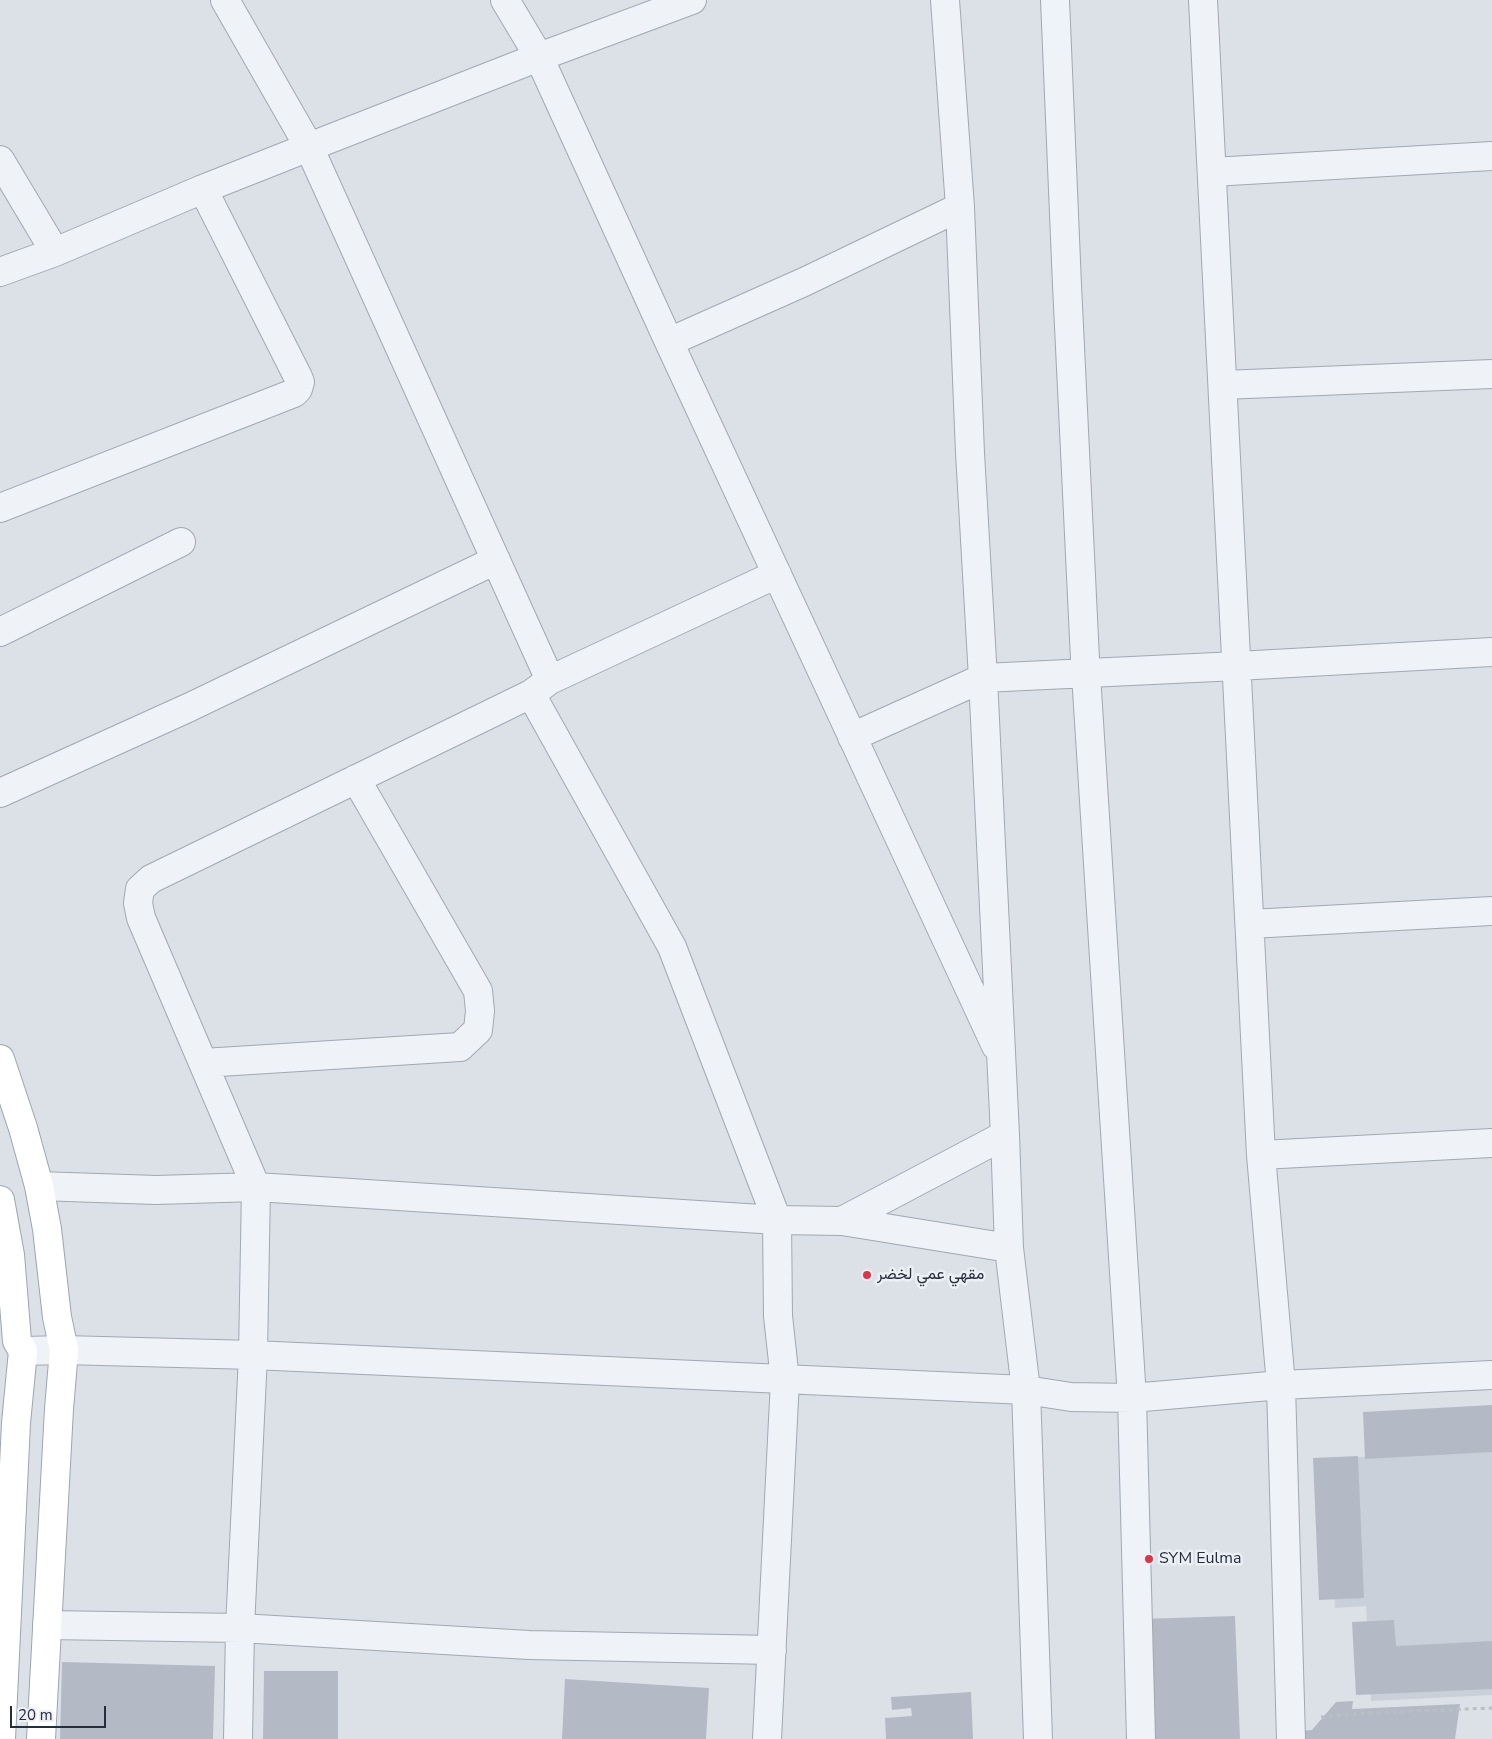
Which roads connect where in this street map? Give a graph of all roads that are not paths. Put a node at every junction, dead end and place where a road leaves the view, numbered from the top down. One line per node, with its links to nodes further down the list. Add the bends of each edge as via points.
1 (225, 0): 8 (street)
2 (505, 0): 7 (street)
3 (692, 0): 7 (street)
4 (945, 0): 13 (street)
5 (1055, 0): 26 (street)
6 (1203, 0): 11 (street)
7 (539, 57): 8 (street); 16 (street)
8 (309, 147): 12 (street); 21 (street)
9 (1492, 156): 11 (street)
10 (0, 160): 14 (street)
11 (1212, 172): 18 (street)
12 (203, 189): 14 (street); 19 (street, via 298,377 298,389)
13 (960, 208): 16 (street); 27 (street)
14 (55, 252): 15 (street)
15 (0, 272)
16 (669, 342): 22 (street)
17 (1492, 374): 18 (street)
18 (1223, 385): 25 (street)
19 (0, 508)
20 (181, 542): 23 (street)
21 (496, 560): 28 (street); 31 (street)
22 (777, 574): 28 (street); 29 (street)
23 (0, 632)
24 (1492, 652): 25 (street)
25 (1237, 666): 26 (street); 33 (street)
26 (1086, 672): 27 (street); 53 (street)
27 (983, 678): 29 (street); 34 (street)
28 (540, 687): 30 (street); 43 (street, via 672,947)
29 (852, 737): 34 (street)
30 (356, 779): 36 (street, via 151,879 140,889 141,918); 36 (street, via 478,991 478,1030 460,1046)
31 (0, 793)
32 (1492, 912): 33 (street)
33 (1250, 924): 39 (street)
34 (1002, 1058): 37 (street)
35 (0, 1059): 40 (main road)
36 (203, 1063): 41 (street)
37 (1005, 1135): 44 (street); 45 (street)
38 (1492, 1143): 39 (street)
39 (1261, 1155): 51 (street)
40 (39, 1186): 41 (street, via 156,1190); 46 (main road)
41 (256, 1187): 43 (street); 48 (street)
42 (0, 1200): 47 (main road, via 10,1254 17,1341)
43 (777, 1220): 44 (street); 50 (street, via 778,1316)
44 (842, 1221): 45 (street)
45 (1009, 1248): 52 (street)
46 (64, 1350): 47 (street); 48 (street); 55 (main road)
47 (23, 1351): 54 (main road)
48 (253, 1355): 50 (street); 56 (street)
49 (1492, 1375): 51 (street)
50 (785, 1380): 52 (street); 57 (street)
51 (1281, 1385): 53 (street); 58 (street)
52 (1026, 1390): 53 (street, via 1071,1397); 63 (street)
53 (1132, 1398): 64 (street)
54 (6, 1509): 59 (main road)
55 (47, 1625): 56 (street); 60 (main road)
56 (240, 1628): 57 (street, via 529,1645); 61 (street)
57 (772, 1650): 62 (street)
58 (1291, 1729)
59 (1, 1739)
60 (41, 1739)
61 (238, 1739)
62 (767, 1739)
63 (1038, 1739)
64 (1142, 1739)

